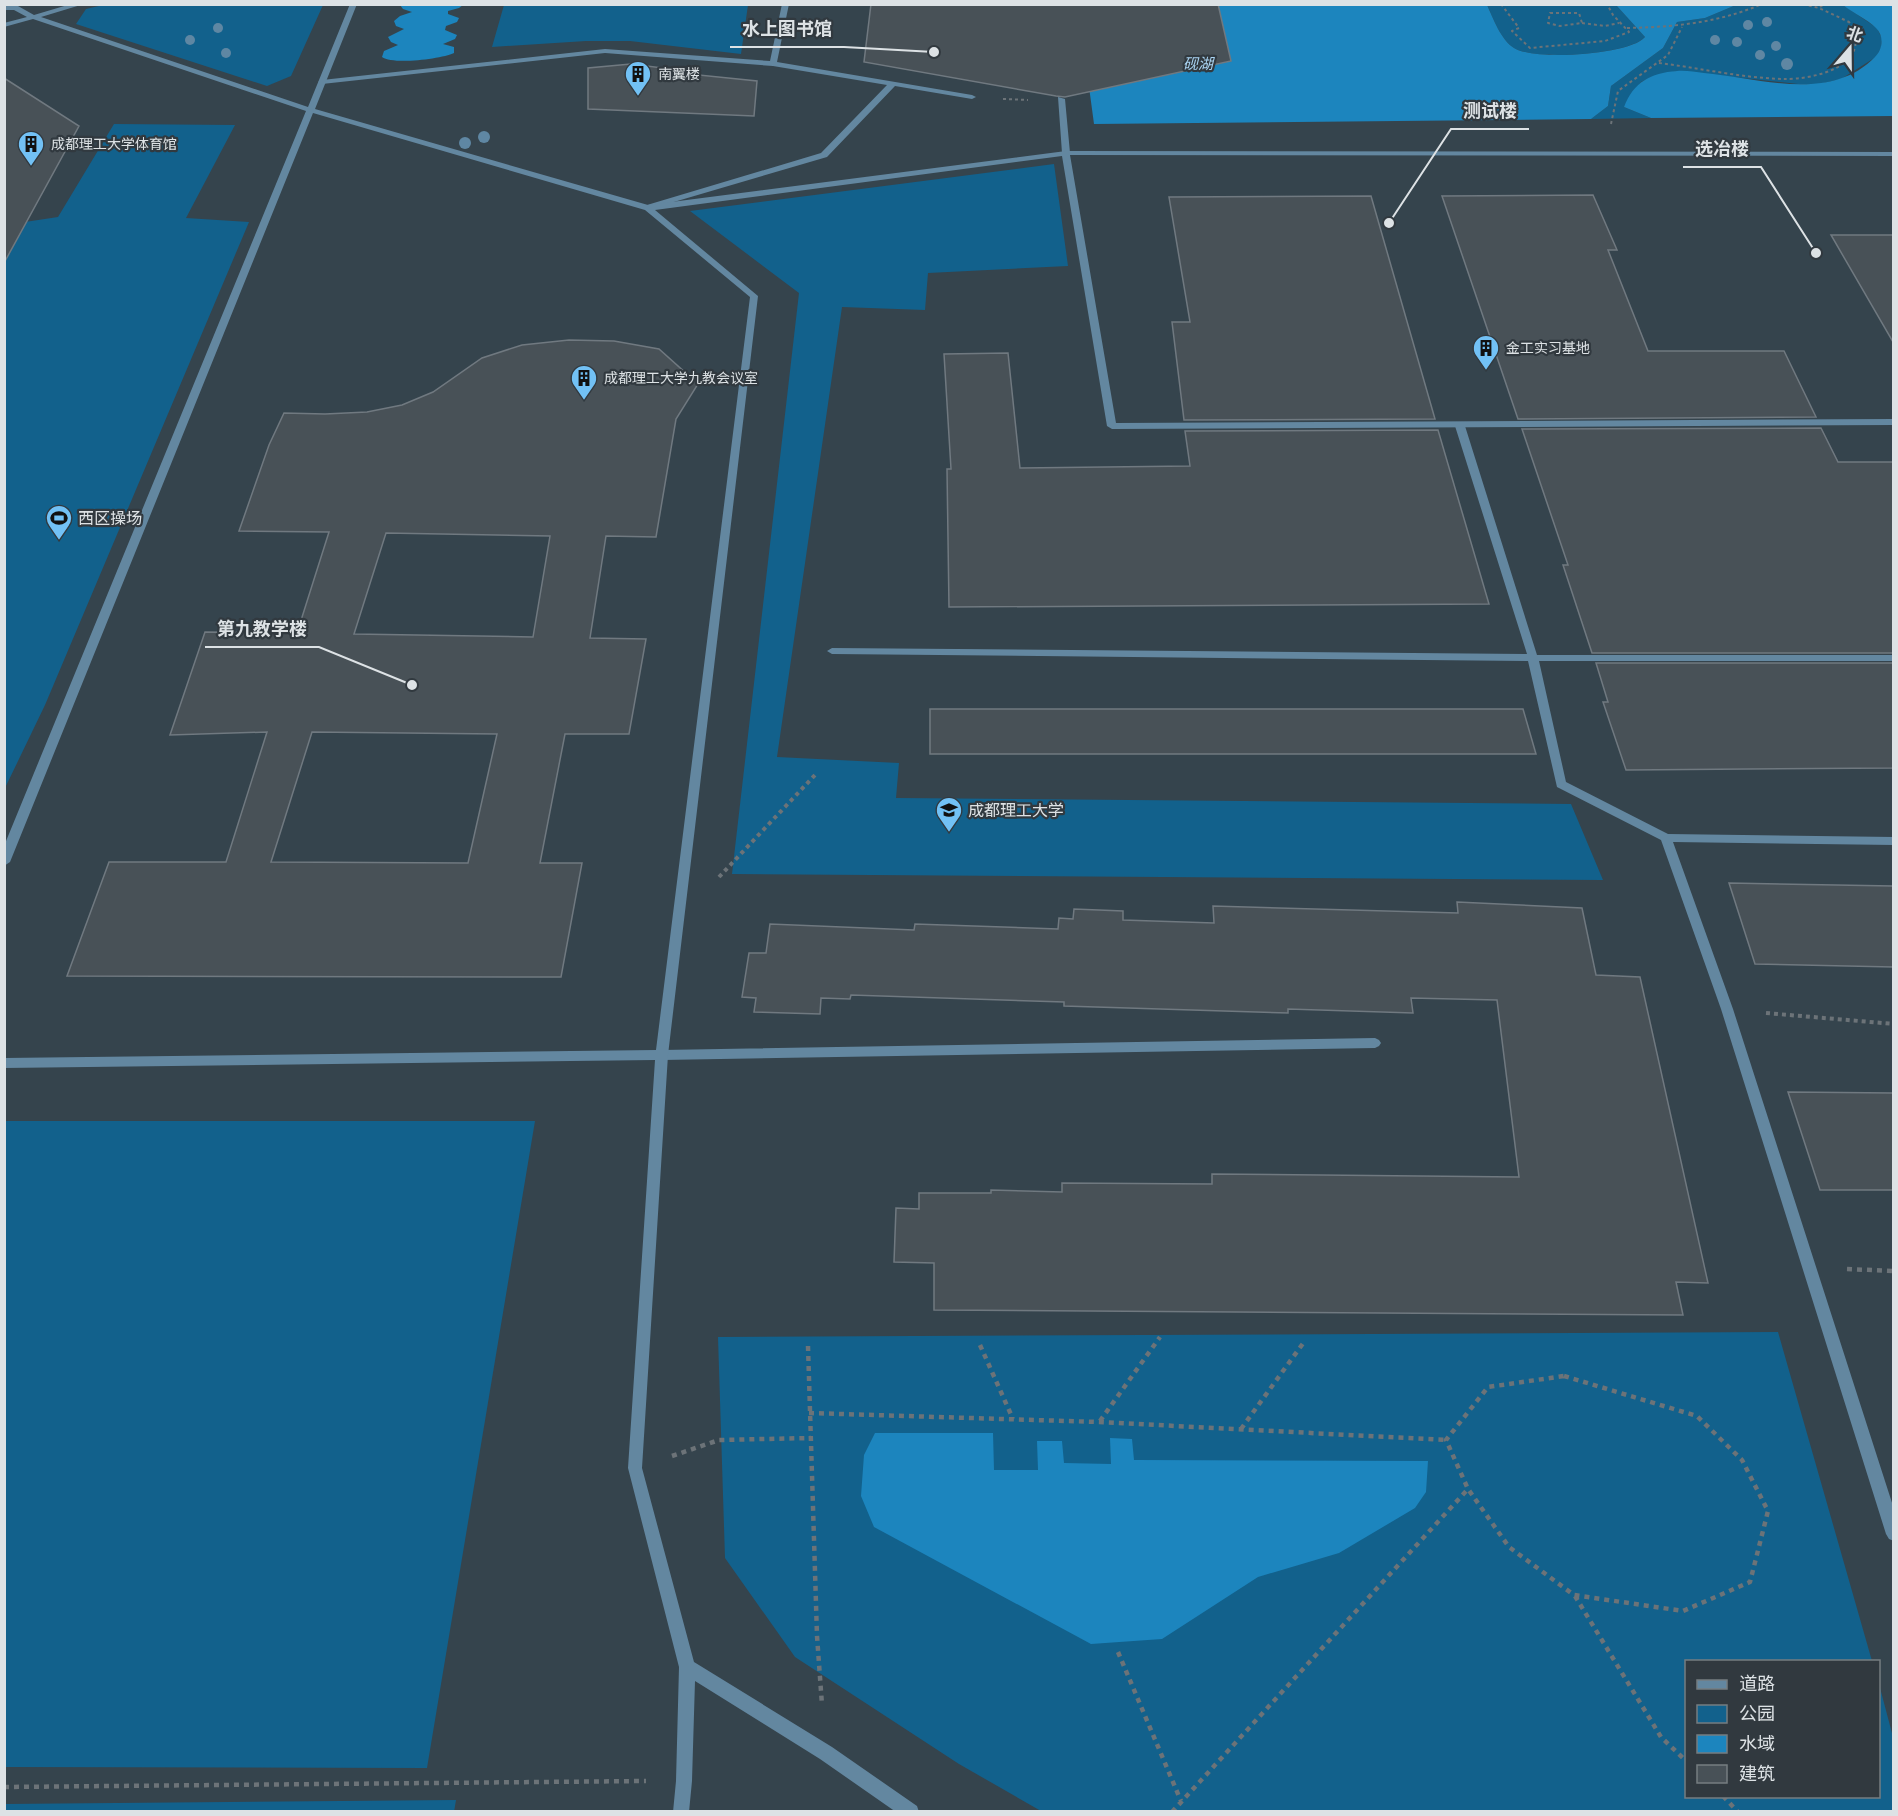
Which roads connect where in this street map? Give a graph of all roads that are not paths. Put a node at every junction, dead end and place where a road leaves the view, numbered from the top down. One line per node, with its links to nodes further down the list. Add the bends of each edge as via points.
1 (81, 4): 5 (street)
2 (354, 4): 8 (street)
3 (786, 4): 7 (street)
4 (4, 8): 5 (street, via 15,8)
5 (33, 17): 6 (street); 12 (street)
6 (4, 26)
7 (773, 64): 8 (street, via 605,51); 9 (street)
8 (321, 82): 12 (street)
9 (893, 84): 10 (street); 15 (street, via 824,155)
10 (972, 97)
11 (1061, 100): 13 (street)
12 (310, 110): 15 (street); 23 (street)
13 (1066, 153): 14 (street); 15 (street); 17 (street, via 1112,426)
14 (1893, 154)
15 (648, 208): 25 (street, via 754,296)
16 (1893, 422): 17 (street)
17 (1460, 426): 19 (street)
18 (832, 651): 19 (street)
19 (1533, 658): 20 (street); 21 (street, via 1561,784)
20 (1893, 658)
21 (1666, 838): 22 (street); 27 (street, via 1726,1009)
22 (1893, 841)
23 (4, 862)
24 (1375, 1043): 25 (street)
25 (662, 1055): 26 (street); 28 (street, via 634,1468)
26 (4, 1063)
27 (1893, 1534)
28 (687, 1666): 29 (street); 30 (street, via 826,1752)
29 (681, 1812)
30 (911, 1812)

